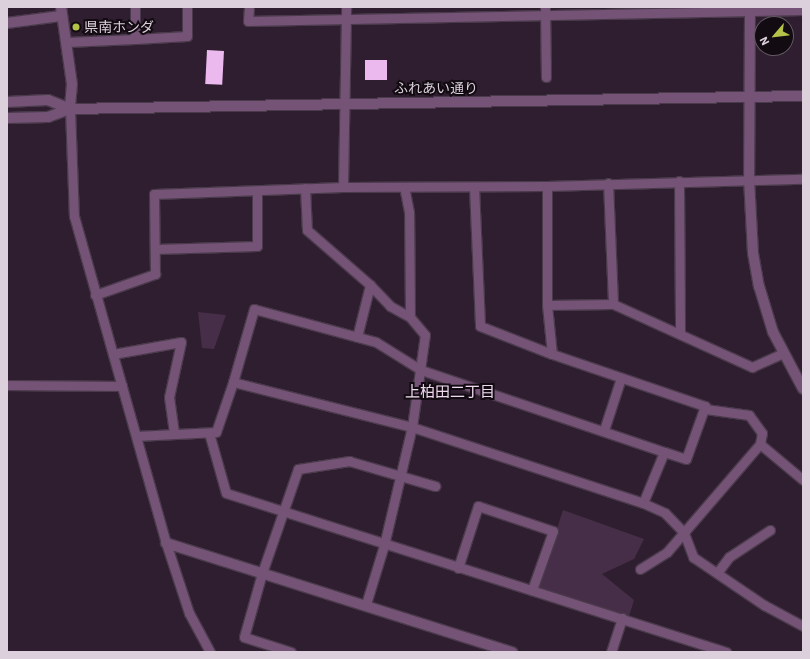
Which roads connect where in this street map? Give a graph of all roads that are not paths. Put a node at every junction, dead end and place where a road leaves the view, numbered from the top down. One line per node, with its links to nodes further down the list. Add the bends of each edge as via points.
1 (135, 7): 12 (street)
2 (187, 7): 12 (street, via 187,36)
3 (248, 7): 10 (street, via 248,21)
4 (346, 7): 10 (street)
5 (673, 9): 6 (street); 8 (street)
6 (750, 9): 7 (street); 15 (street)
7 (803, 10)
8 (545, 11): 10 (street); 14 (street)
9 (61, 12): 11 (street); 13 (street)
10 (346, 18): 18 (street)
11 (7, 23)
12 (135, 39): 13 (street)
13 (67, 42): 19 (street, via 72,84)
14 (546, 76)
15 (750, 96): 16 (street, ふれあい通り); 18 (street, ふれあい通り); 22 (street)
16 (803, 96)
17 (7, 102): 19 (street, ふれあい通り, via 48,100)
18 (346, 102): 19 (street, ふれあい通り); 27 (street)
19 (70, 109): 20 (street, ふれあい通り, via 48,118); 33 (street, via 74,216)
20 (7, 118)
21 (803, 178): 22 (street)
22 (749, 179): 23 (street); 39 (street, via 755,270 766,312)
23 (679, 181): 24 (street); 37 (street)
24 (608, 183): 26 (street); 34 (street)
25 (474, 186): 26 (street); 28 (street); 41 (street, via 480,326)
26 (547, 186): 35 (street)
27 (343, 187): 28 (street); 29 (street)
28 (404, 187): 36 (street, via 410,212)
29 (305, 188): 30 (street); 32 (street, via 307,230)
30 (257, 191): 31 (street, via 257,246); 31 (street, via 154,194)
31 (155, 249): 33 (street, via 155,274)
32 (370, 285): 36 (street, via 390,306); 38 (street)
33 (95, 295): 40 (street)
34 (613, 304): 35 (street); 37 (street)
35 (547, 305): 41 (street)
36 (410, 317): 42 (street, via 425,335)
37 (680, 334): 39 (street, via 752,367)
38 (358, 337): 42 (street, via 376,342); 44 (street, via 254,309)
39 (783, 353): 47 (street)
40 (113, 354): 46 (street); 52 (street, via 181,342 169,397)
41 (552, 354): 43 (street)
42 (421, 370): 49 (street); 50 (street)
43 (622, 378): 48 (street, via 703,404); 50 (street)
44 (233, 382): 49 (street); 51 (street, via 216,432)
45 (7, 385): 46 (street)
46 (122, 386): 53 (street)
47 (803, 388)
48 (705, 409): 54 (street, via 749,415 762,433); 55 (street, via 686,459)
49 (412, 427): 56 (street); 59 (street)
50 (604, 430): 55 (street)
51 (209, 433): 52 (street); 60 (street, via 226,493)
52 (174, 434): 53 (street)
53 (136, 436): 63 (street)
54 (760, 444): 57 (street); 62 (street)
55 (664, 452): 59 (street)
56 (400, 476): 58 (street); 60 (street, via 350,461 298,469); 64 (street)
57 (803, 480)
58 (435, 486)
59 (643, 503): 62 (street, via 665,513)
60 (284, 512): 64 (street); 67 (street)
61 (770, 530): 68 (street, via 729,557)
62 (684, 533): 66 (street, via 667,552); 68 (street, via 693,557)
63 (166, 543): 67 (street); 74 (street, via 189,613)
64 (384, 545): 65 (street); 70 (street)
65 (458, 568): 69 (street); 69 (street, via 478,506 553,531)
66 (640, 569)
67 (262, 573): 70 (street); 75 (street, via 244,637)
68 (717, 573): 72 (street)
69 (532, 590): 71 (street)
70 (366, 604): 73 (street)
71 (622, 618): 77 (street); 78 (street)
72 (803, 626)
73 (497, 650): 76 (street)
74 (210, 652)
75 (291, 652)
76 (512, 652)
77 (612, 652)
78 (726, 652)

